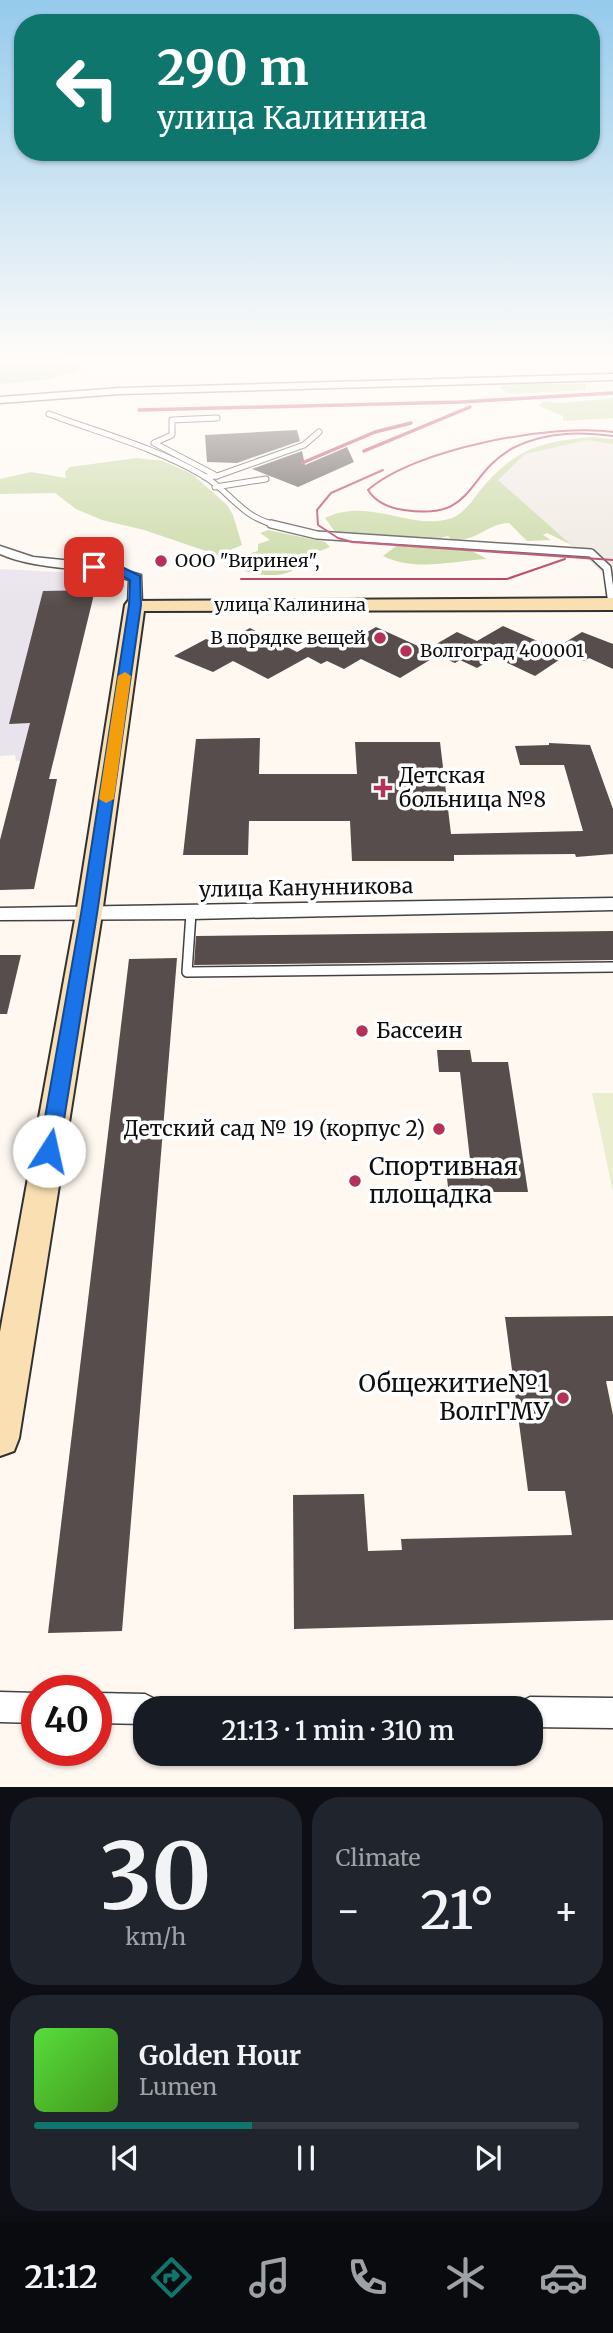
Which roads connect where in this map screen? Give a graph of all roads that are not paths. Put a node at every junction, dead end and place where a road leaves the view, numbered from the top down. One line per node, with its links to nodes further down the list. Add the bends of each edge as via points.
1 (117, 439): 7 (lane)
2 (163, 439): 6 (lane, via 154,443)
3 (310, 439): 5 (lane)
4 (265, 449): 5 (lane)
5 (260, 461): 6 (lane)
6 (217, 476): 7 (lane)
7 (205, 477): 9 (lane)
8 (265, 479): 9 (lane)
9 (215, 487): 11 (lane, via 246,514 317,535 591,553 607,564)
10 (0, 550): 12 (street, via 22,560 118,569 136,578)
11 (613, 604): 12 (street, улица Калинина)
12 (135, 605): 15 (street)
13 (613, 904): 16 (street, улица Канунникова)
14 (0, 914): 15 (street, улица Канунникова)
15 (89, 914): 16 (street, улица Канунникова); 18 (street)
16 (191, 914): 17 (lane, via 187,972)
17 (613, 967)
18 (0, 1438)
19 (0, 1707): 20 (street)
20 (21, 1708)
21 (112, 1708): 22 (street)
22 (133, 1709)
23 (543, 1712): 24 (street)
24 (613, 1713)

